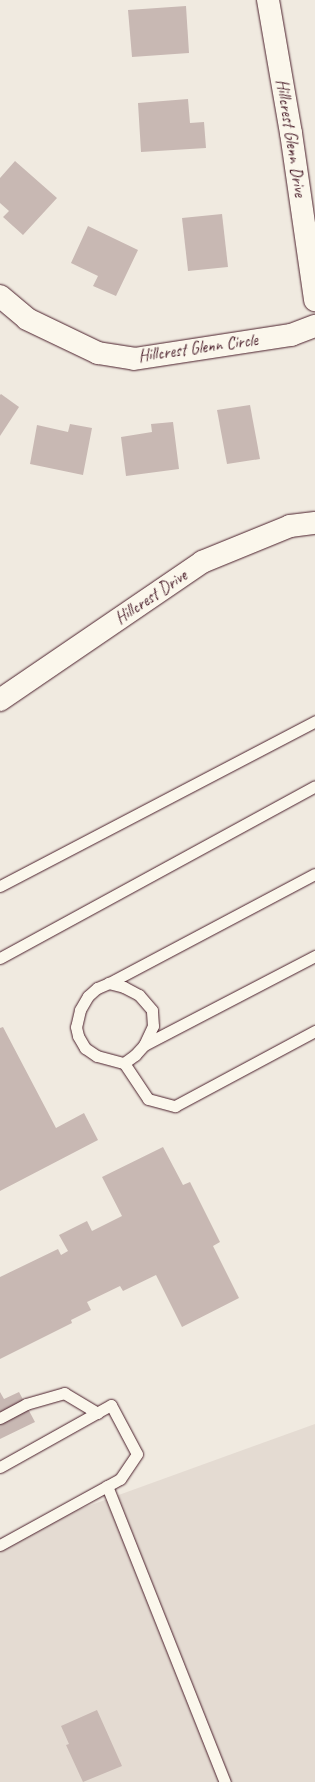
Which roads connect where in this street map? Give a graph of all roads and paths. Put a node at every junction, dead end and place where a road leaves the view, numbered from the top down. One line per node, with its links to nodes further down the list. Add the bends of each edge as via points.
1 (268, 0): 3 (street, Hillcrest Glenn Drive, via 291,133)
2 (0, 296): 4 (street, Hillcrest Glenn Circle, via 27,319 98,352 134,359 291,335)
3 (315, 300)
4 (315, 326)
5 (315, 523): 6 (street, Hillcrest Drive, via 290,526 202,562)
6 (0, 700)
7 (315, 721): 10 (lane)
8 (315, 786): 12 (lane)
9 (315, 874): 13 (lane)
10 (0, 886)
11 (315, 956): 15 (lane)
12 (0, 958)
13 (108, 983): 15 (lane, via 124,987 139,995 152,1010 153,1026); 16 (lane, via 88,996 80,1010 76,1027 85,1048 96,1056)
14 (315, 1031): 16 (lane, via 175,1106 148,1099)
15 (144, 1044): 16 (lane)
16 (124, 1063)
17 (97, 1413): 18 (lane, via 64,1393 26,1404); 19 (lane); 20 (lane, via 111,1405 137,1454 120,1479)
18 (0, 1418)
19 (0, 1467)
20 (107, 1486): 21 (lane); 22 (lane)
21 (0, 1545)
22 (225, 1782)

